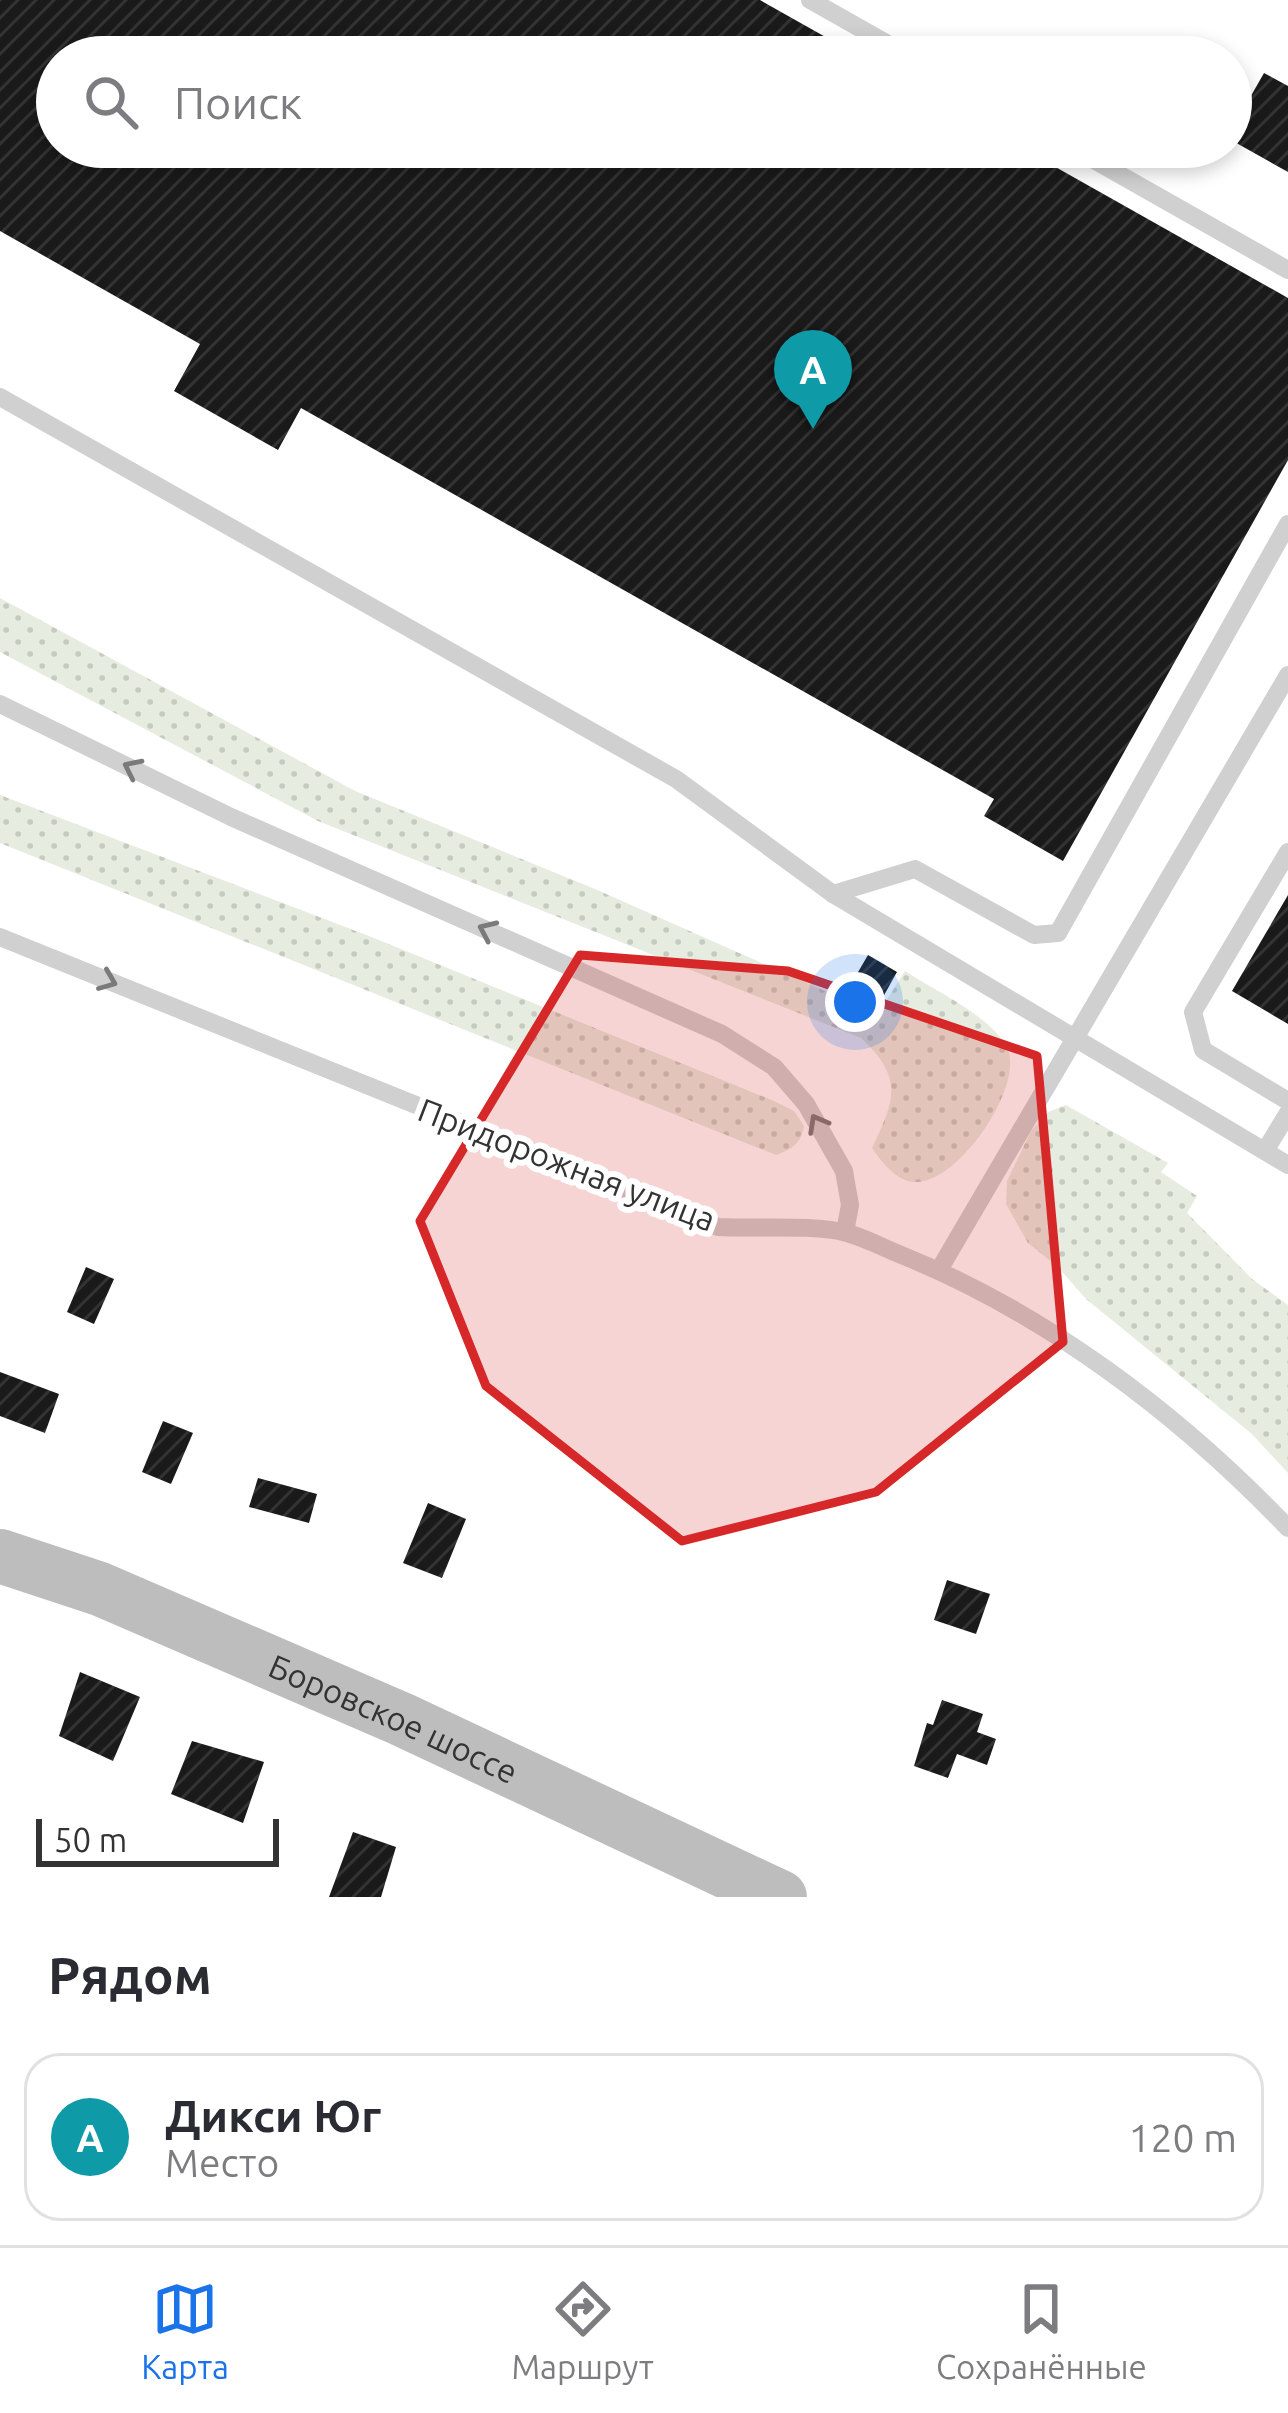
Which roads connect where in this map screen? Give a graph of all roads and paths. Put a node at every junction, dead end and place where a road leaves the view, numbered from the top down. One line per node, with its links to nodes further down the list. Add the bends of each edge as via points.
1 (810, 0): 2 (lane)
2 (874, 36)
3 (1108, 168): 4 (lane)
4 (1288, 270)
5 (0, 397): 10 (lane, via 676,779)
6 (1288, 524): 10 (lane, via 1058,933 1034,934 915,869)
7 (1288, 675): 12 (lane)
8 (0, 704): 17 (lane, one-way to 8, via 844,1171 806,1104 774,1067 722,1034 231,817)
9 (1288, 852): 13 (lane, via 1193,1012 1203,1051)
10 (833, 894): 12 (lane)
11 (0, 937): 17 (lane, Придорожная улица, one-way to 17, via 718,1227)
12 (1075, 1038): 15 (lane); 18 (lane)
13 (1288, 1101)
14 (1288, 1113): 15 (lane)
15 (1265, 1151): 16 (lane)
16 (1288, 1165)
17 (844, 1232): 18 (lane, Придорожная улица)
18 (939, 1270): 19 (lane, Придорожная улица, via 1017,1311 1162,1411)
19 (1288, 1528)
20 (0, 1556): 21 (main road, Боровское шоссе, via 100,1589 380,1710)
21 (780, 1897)

